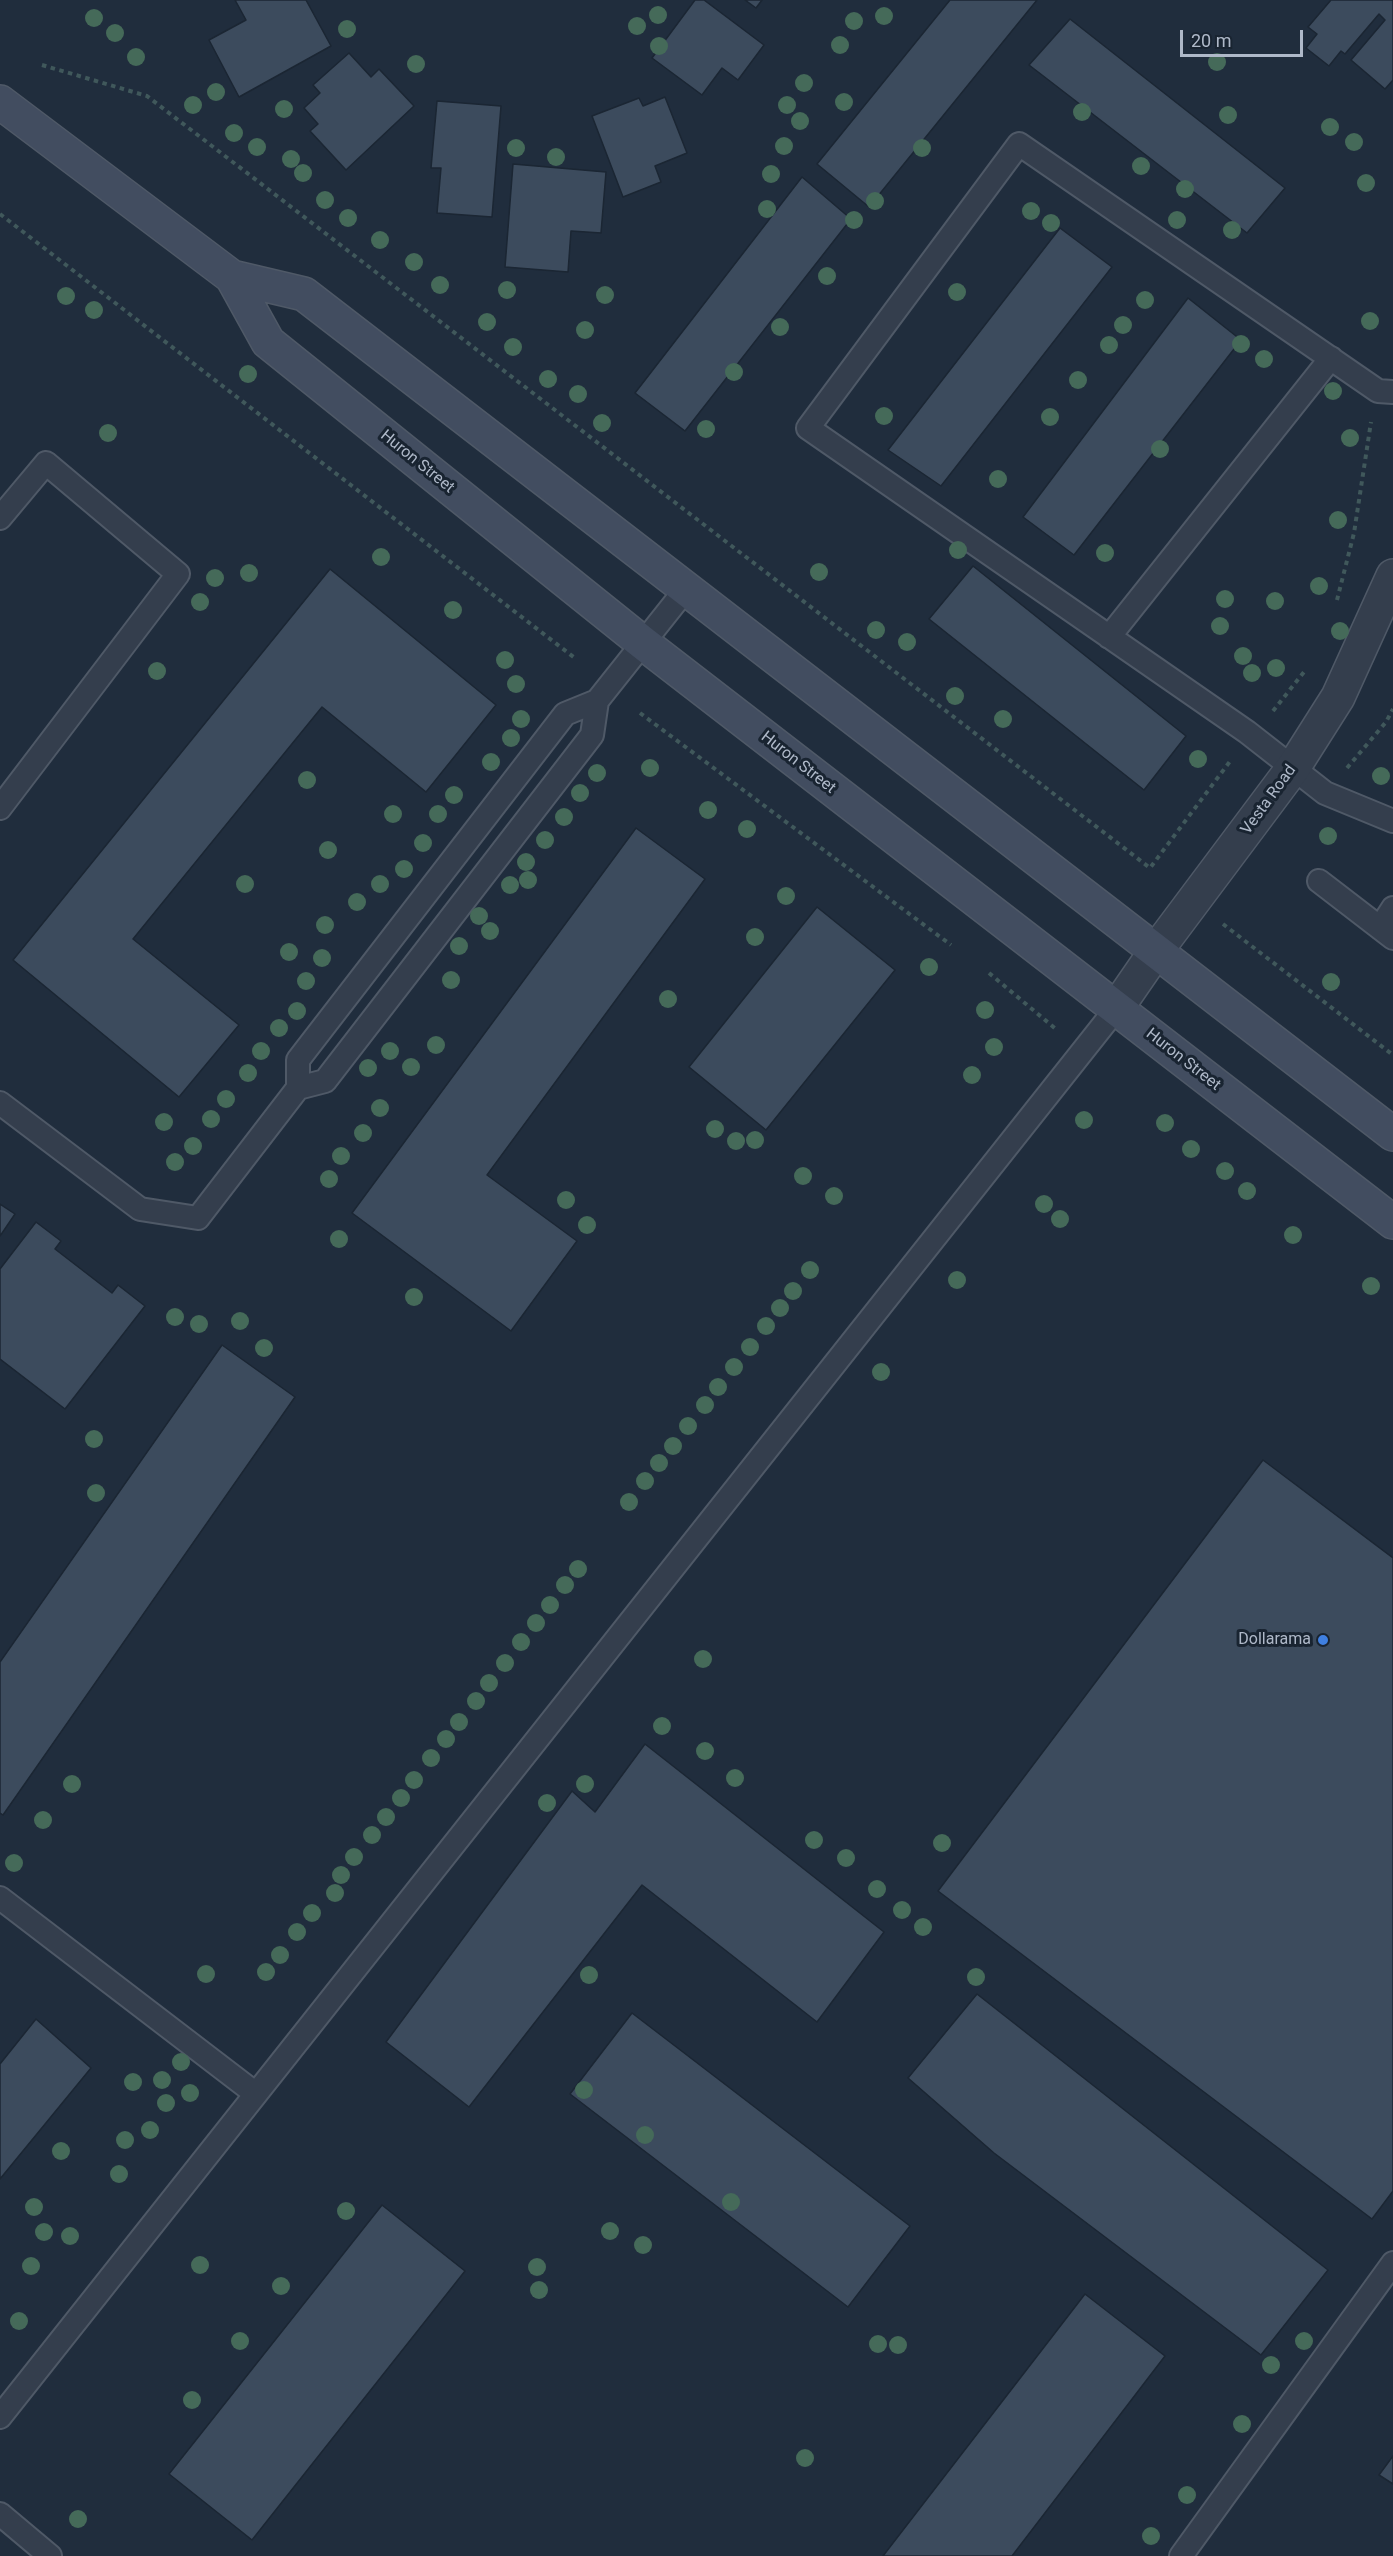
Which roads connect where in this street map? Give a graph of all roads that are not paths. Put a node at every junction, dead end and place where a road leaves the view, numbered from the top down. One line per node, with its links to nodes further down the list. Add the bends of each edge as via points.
1 (0, 102): 2 (main road, Huron Street)
2 (232, 277): 7 (main road, Huron Street, via 304,294); 9 (main road, Huron Street, via 268,342)
3 (1331, 358): 4 (lane, via 1378,391); 8 (lane); 8 (lane, via 1019,144 808,428)
4 (1393, 392)
5 (0, 518): 12 (lane, via 46,464 178,574)
6 (1393, 576): 11 (street, Vesta Road, via 1338,697)
7 (686, 589): 9 (lane); 17 (main road, Huron Street)
8 (1109, 637): 11 (lane)
9 (643, 643): 10 (lane); 18 (main road, Huron Street)
10 (597, 701): 19 (lane, via 592,735 325,1081); 19 (lane, via 565,714 298,1060)
11 (1293, 768): 13 (lane, via 1325,793); 17 (street, Vesta Road)
12 (0, 808)
13 (1393, 821)
14 (1319, 880): 16 (lane)
15 (1393, 908): 16 (lane)
16 (1387, 933)
17 (1156, 951): 18 (street, Vesta Road); 21 (main road, Huron Street)
18 (1116, 1009): 22 (main road, Huron Street); 24 (lane)
19 (298, 1088): 20 (lane, via 198,1218 140,1209)
20 (0, 1103)
21 (1393, 1134)
22 (1393, 1222)
23 (0, 1898): 24 (lane)
24 (256, 2094): 26 (lane)
25 (1393, 2263): 29 (lane)
26 (0, 2418)
27 (0, 2514): 28 (lane)
28 (50, 2556)
29 (1181, 2556)

